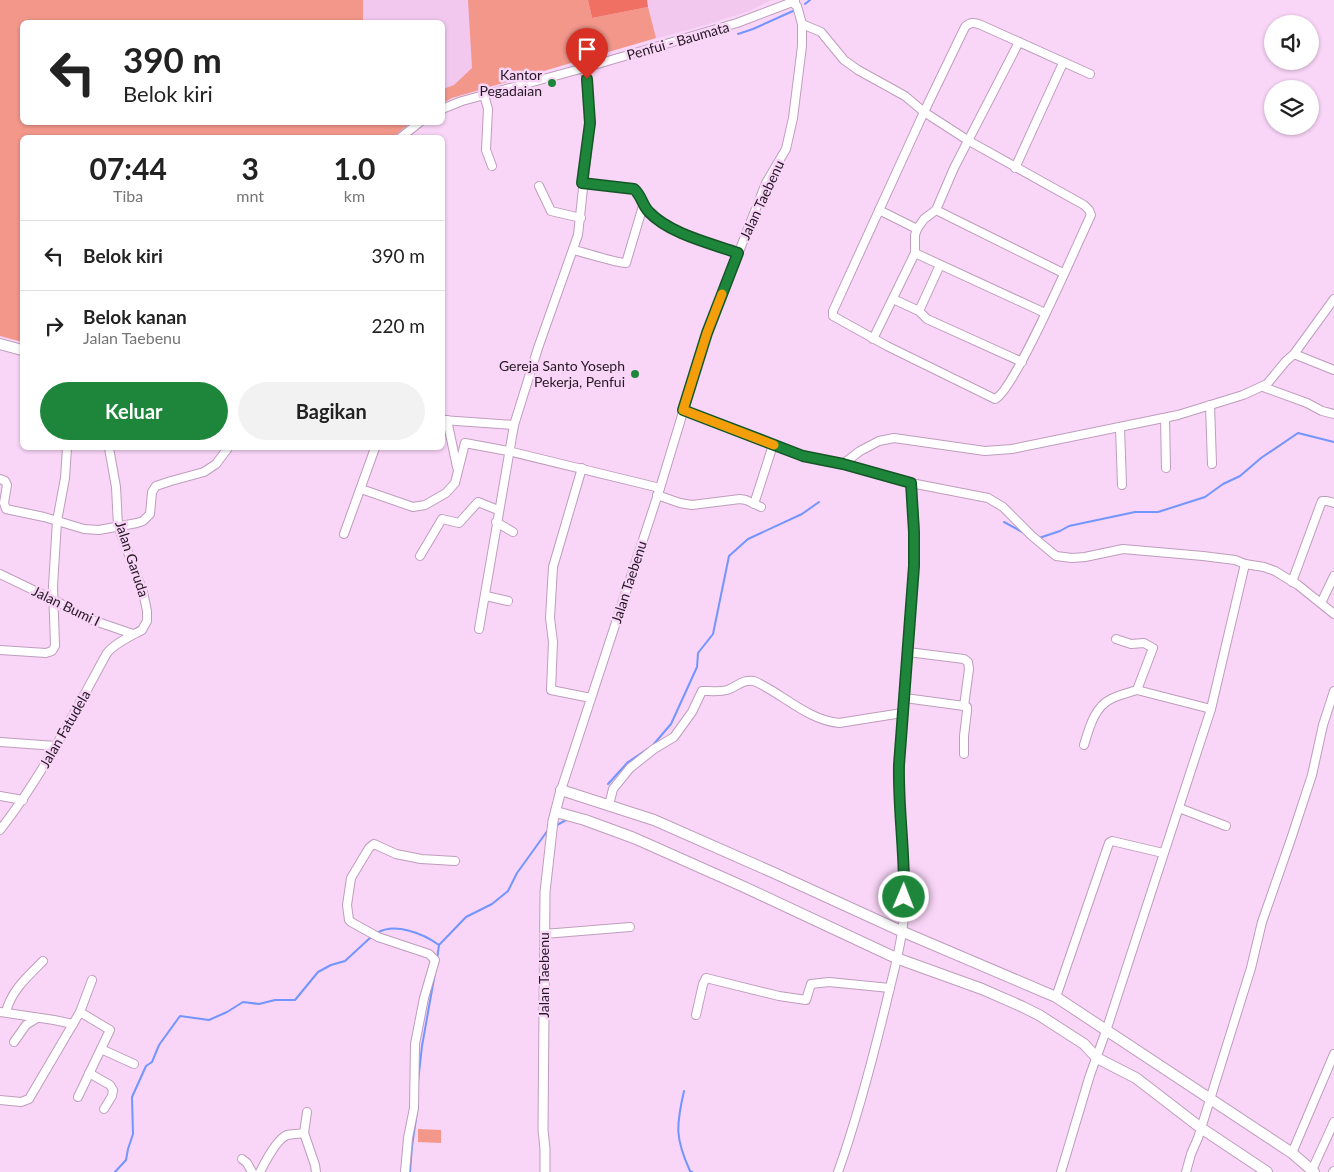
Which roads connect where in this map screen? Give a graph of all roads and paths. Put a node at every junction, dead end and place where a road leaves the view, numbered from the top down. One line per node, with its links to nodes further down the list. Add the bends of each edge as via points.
1 (796, 5): 2 (street, Jalan Taebenu); 5 (street, Penfui - Baumata)
2 (802, 24): 9 (street, via 821,32 844,60 905,96); 23 (street, Jalan Taebenu, via 800,74 787,144 766,183)
3 (1019, 42): 4 (street); 9 (street, via 981,24 968,24); 12 (street)
4 (1063, 63): 6 (street); 14 (street)
5 (584, 68): 7 (street, Penfui - Baumata); 15 (street, via 590,123)
6 (1090, 74)
7 (484, 95): 8 (street, Penfui - Baumata); 13 (street, via 488,109 486,150)
8 (445, 109)
9 (924, 112): 12 (street); 18 (street)
10 (416, 125): 11 (street)
11 (404, 135)
12 (969, 141): 14 (street); 19 (street)
13 (492, 166)
14 (1015, 168): 26 (street, via 1089,210 1091,215)
15 (582, 183): 17 (street, via 634,189); 20 (street)
16 (539, 186): 20 (street, via 551,211)
17 (643, 206): 22 (street, via 626,262 618,263); 23 (street, via 658,220 679,232)
18 (879, 210): 21 (street); 31 (street, via 833,311 833,316)
19 (936, 210): 21 (street); 26 (street)
20 (581, 218): 22 (street)
21 (917, 229): 24 (street)
22 (573, 250): 43 (street)
23 (738, 253): 39 (street, Jalan Taebenu, via 707,333)
24 (915, 253): 25 (street); 27 (street)
25 (940, 265): 29 (street); 30 (street)
26 (1063, 273): 30 (street)
27 (893, 299): 29 (street); 31 (street)
28 (1334, 299): 34 (street)
29 (919, 311): 35 (street, via 928,319)
30 (1045, 313): 35 (street)
31 (873, 338): 35 (street, via 995,399)
32 (0, 344): 33 (highway)
33 (20, 349)
34 (1294, 354): 36 (street); 37 (street)
35 (1022, 362)
36 (1334, 370)
37 (1263, 387): 38 (street); 40 (street)
38 (1210, 405): 41 (street); 52 (street)
39 (683, 410): 45 (street); 60 (street, Jalan Taebenu)
40 (1334, 414)
41 (1165, 418): 44 (street); 54 (street)
42 (445, 420): 43 (street); 55 (street)
43 (514, 425): 50 (street)
44 (1120, 427): 51 (street, via 998,451 894,438 879,441); 58 (street)
45 (773, 445): 51 (street, via 803,456); 60 (street, via 758,506 746,500 733,499 692,505)
46 (67, 450): 63 (street)
47 (109, 450): 65 (street, Jalan Garuda)
48 (226, 450): 65 (street, via 216,464 204,472 156,486 152,492 150,514 143,521)
49 (374, 450): 59 (street)
50 (508, 451): 53 (street); 55 (street, via 465,443); 62 (street)
51 (843, 464): 57 (street)
52 (1212, 464)
53 (582, 468): 60 (street); 85 (street, via 553,567 551,690)
54 (1166, 468)
55 (458, 471): 59 (street, via 451,488 436,500 418,507)
56 (0, 479): 63 (street, via 7,484 6,509)
57 (911, 483): 69 (street, via 996,502 1060,557 1085,557 1123,549 1235,560); 82 (street, via 914,541)
58 (1122, 485)
59 (361, 489): 67 (street)
60 (658, 492): 85 (street, Jalan Taebenu)
61 (1334, 503): 72 (street, via 1322,501)
62 (498, 510): 64 (street); 68 (street, via 478,502 459,523 442,519)
63 (57, 522): 65 (street, via 99,530); 74 (street)
64 (496, 522): 66 (street); 73 (street)
65 (118, 526): 79 (street, Jalan Garuda, via 148,611 142,630)
66 (513, 532)
67 (344, 534)
68 (420, 556)
69 (1245, 564): 72 (street, via 1264,567); 88 (street)
70 (0, 574): 74 (street, Jalan Bumi I)
71 (1334, 576): 76 (street)
72 (1292, 582): 76 (street)
73 (486, 596): 75 (street); 78 (street)
74 (52, 599): 79 (street, Jalan Bumi I, via 89,619); 81 (street, via 54,649 46,653)
75 (508, 601)
76 (1322, 603): 77 (street)
77 (1334, 614)
78 (479, 629)
79 (133, 634): 92 (street, Jalan Fatudela, via 107,653)
80 (1116, 639): 83 (street, via 1131,644 1144,643 1153,648)
81 (0, 650)
82 (908, 652): 86 (street); 87 (street, via 968,662)
83 (1137, 690): 88 (street); 91 (street, via 1103,704 1097,711)
84 (1334, 691): 126 (street, via 1312,775 1262,922)
85 (591, 698): 94 (street, Jalan Taebenu)
86 (905, 698): 87 (street); 89 (street)
87 (964, 706): 93 (street, via 967,709)
88 (1211, 709): 98 (street)
89 (902, 713): 97 (street, via 834,723 754,681 743,681 724,691 702,691 674,737 630,768 613,789); 105 (street, via 898,793 904,859)
90 (0, 742): 92 (street)
91 (1084, 745)
92 (56, 746): 96 (street, Jalan Fatudela)
93 (964, 754)
94 (561, 790): 97 (highway); 99 (main road, Jalan Taebenu)
95 (0, 796): 96 (street)
96 (23, 800): 101 (street, Jalan Fatudela)
97 (609, 805): 105 (highway, via 654,820)
98 (1179, 808): 100 (street); 102 (street)
99 (554, 817): 106 (main road, Jalan Taebenu, via 545,892); 107 (highway, via 585,820 643,842)
100 (1226, 826)
101 (0, 830)
102 (1163, 853): 111 (street, via 1121,842 1109,844); 117 (street)
103 (455, 861): 139 (street, via 421,860 374,844 351,878 347,906 351,922 378,937 434,959 415,1044 413,1118)
104 (630, 927): 106 (street)
105 (901, 931): 107 (street); 111 (highway)
106 (544, 934): 140 (main road, Jalan Taebenu)
107 (896, 958): 110 (street); 121 (highway, via 1039,1014 1084,1044)
108 (42, 961): 112 (street, via 17,988)
109 (92, 980): 113 (street)
110 (890, 988): 114 (street, via 823,982 811,984 806,1000 706,978); 141 (street, via 872,1063)
111 (1056, 998): 117 (highway)
112 (3, 1012): 115 (street)
113 (80, 1012): 116 (street); 119 (street, via 110,1030)
114 (696, 1014)
115 (37, 1018): 116 (street); 118 (street, via 26,1025)
116 (73, 1024): 127 (street, via 29,1099 21,1102)
117 (1106, 1032): 121 (street); 126 (highway)
118 (14, 1042)
119 (101, 1049): 122 (street); 124 (street)
120 (1334, 1054): 123 (street)
121 (1097, 1058): 131 (highway, via 1136,1078); 142 (street)
122 (134, 1064)
123 (1331, 1069): 133 (street)
124 (89, 1073): 125 (street); 128 (street, via 113,1090 114,1094)
125 (78, 1097)
126 (1211, 1099): 131 (street); 133 (highway)
127 (0, 1100)
128 (104, 1109)
129 (307, 1112): 132 (street)
130 (1334, 1122): 135 (street)
131 (1201, 1128): 143 (street); 144 (highway)
132 (304, 1133): 137 (street, via 284,1138); 138 (street)
133 (1292, 1153): 135 (highway)
134 (242, 1160): 136 (street)
135 (1313, 1171)
136 (252, 1172)
137 (260, 1172)
138 (316, 1172)
139 (405, 1172)
140 (545, 1172)
141 (838, 1172)
142 (1061, 1172)
143 (1186, 1172)
144 (1267, 1172)

